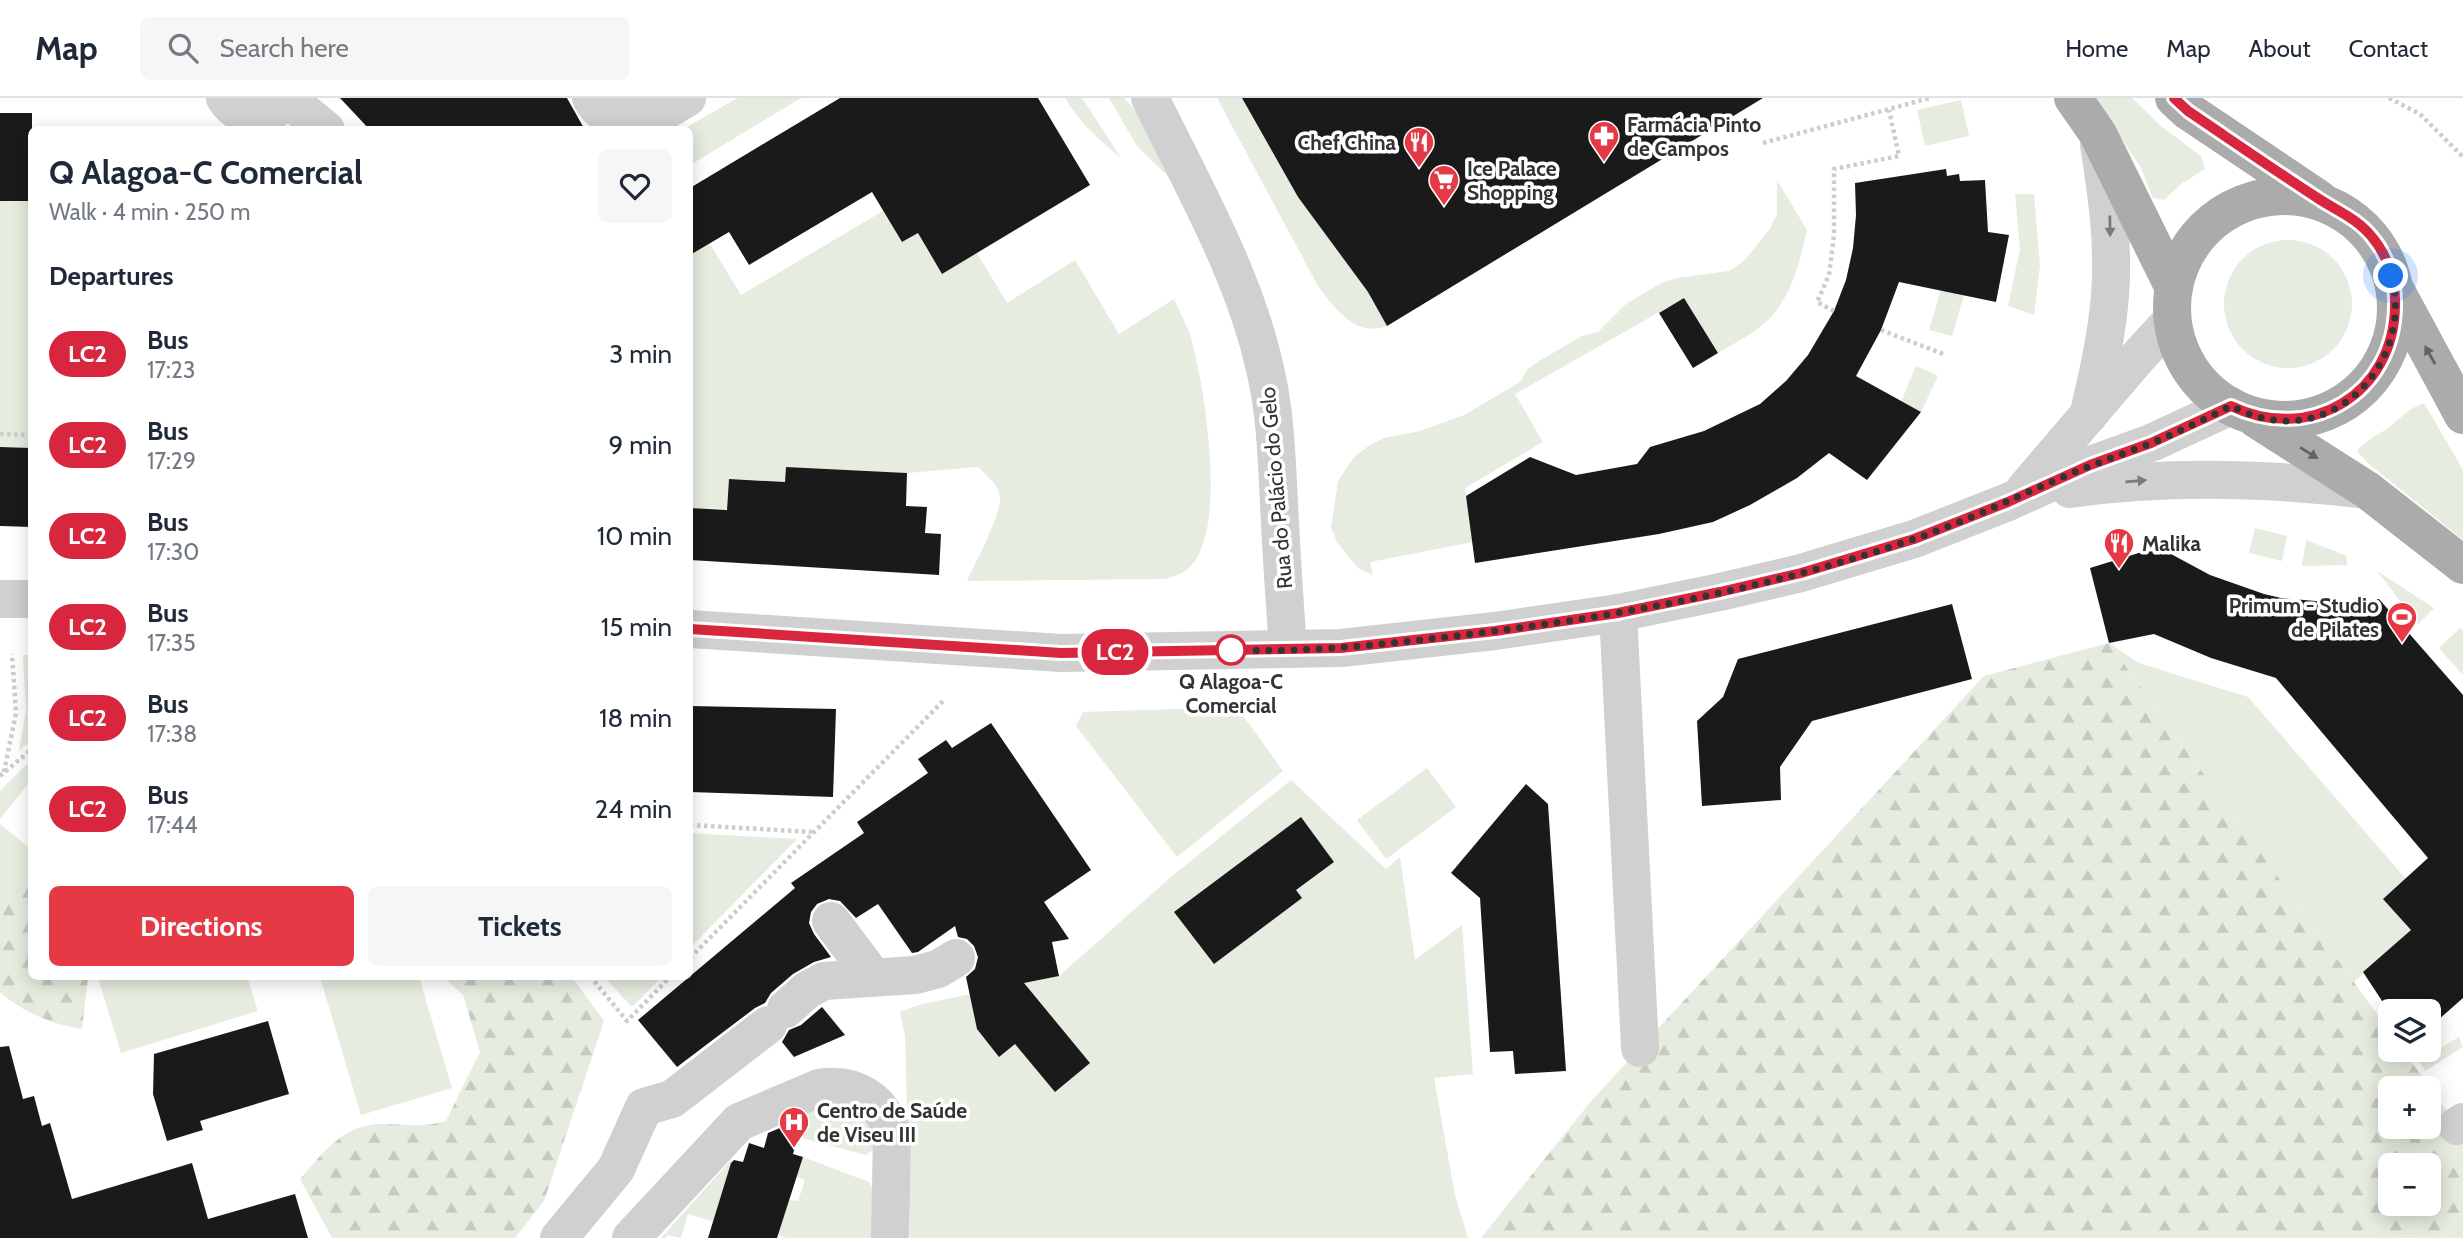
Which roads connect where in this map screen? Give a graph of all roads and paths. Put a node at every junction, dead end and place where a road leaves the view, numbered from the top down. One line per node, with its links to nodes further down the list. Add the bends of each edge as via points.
1 (225, 98): 4 (street, via 242,115 256,117 269,114); 15 (street)
2 (232, 98): 3 (street, via 245,102)
3 (268, 98)
4 (290, 98): 16 (street)
5 (581, 98): 17 (street)
6 (591, 98): 7 (street, via 597,109 614,115)
7 (644, 98)
8 (687, 98): 18 (street)
9 (1150, 98): 40 (street, Rua do Palácio do Gelo, via 1241,290 1268,379)
10 (1930, 98): 14 (path)
11 (2073, 98): 19 (main road)
12 (2174, 98): 22 (main road)
13 (2389, 98): 21 (path, via 2420,114)
14 (1889, 110): 20 (path); 25 (path, via 1899,156 1834,169 1829,275 1816,302)
15 (236, 126)
16 (321, 126)
17 (597, 126)
18 (641, 126)
19 (2098, 134): 24 (main road); 30 (street, one-way to 30, via 2109,212 2110,292 2104,351)
20 (1763, 143)
21 (2463, 157)
22 (2323, 202): 23 (main road, via 2350,216 2372,237 2387,262); 24 (main road, via 2291,195 2259,198 2229,210 2203,230 2184,256)
23 (2396, 291): 28 (main road, via 2395,329 2382,364 2358,394 2326,413 2289,421); 29 (main road, one-way to 23)
24 (2173, 304): 28 (main road, via 2181,352 2198,380 2222,402); 30 (street, via 2138,357)
25 (1834, 311)
26 (1881, 330): 27 (path)
27 (1946, 355)
28 (2241, 411): 33 (main road, one-way to 33); 34 (street, via 2090,465)
29 (2463, 415)
30 (2088, 416): 34 (street)
31 (0, 434): 32 (path)
32 (28, 435)
33 (2367, 490): 34 (street, one-way to 33, via 2168,479 2299,482); 35 (main road)
34 (2019, 496): 38 (street, via 1914,539 1801,573)
35 (2463, 565)
36 (0, 598): 37 (street)
37 (28, 599)
38 (1618, 613): 40 (street, via 1382,644); 53 (street)
39 (693, 629): 40 (street, via 1061,653)
40 (1288, 649)
41 (12, 654): 44 (path, via 16,713)
42 (945, 699): 46 (path)
43 (28, 751): 44 (path)
44 (2, 774)
45 (693, 825): 46 (path)
46 (813, 832): 48 (path)
47 (831, 921): 50 (street)
48 (693, 955)
49 (956, 958): 50 (street, via 915,975)
50 (873, 977): 54 (street, via 824,981 807,990 672,1099 644,1107)
51 (593, 980): 52 (path, via 628,1021)
52 (667, 980)
53 (1640, 1048)
54 (616, 1169): 55 (street); 56 (street)
55 (669, 1197): 57 (street); 58 (street, via 739,1122 819,1088 842,1087 866,1095 889,1124)
56 (559, 1238)
57 (631, 1238)
58 (890, 1238)

